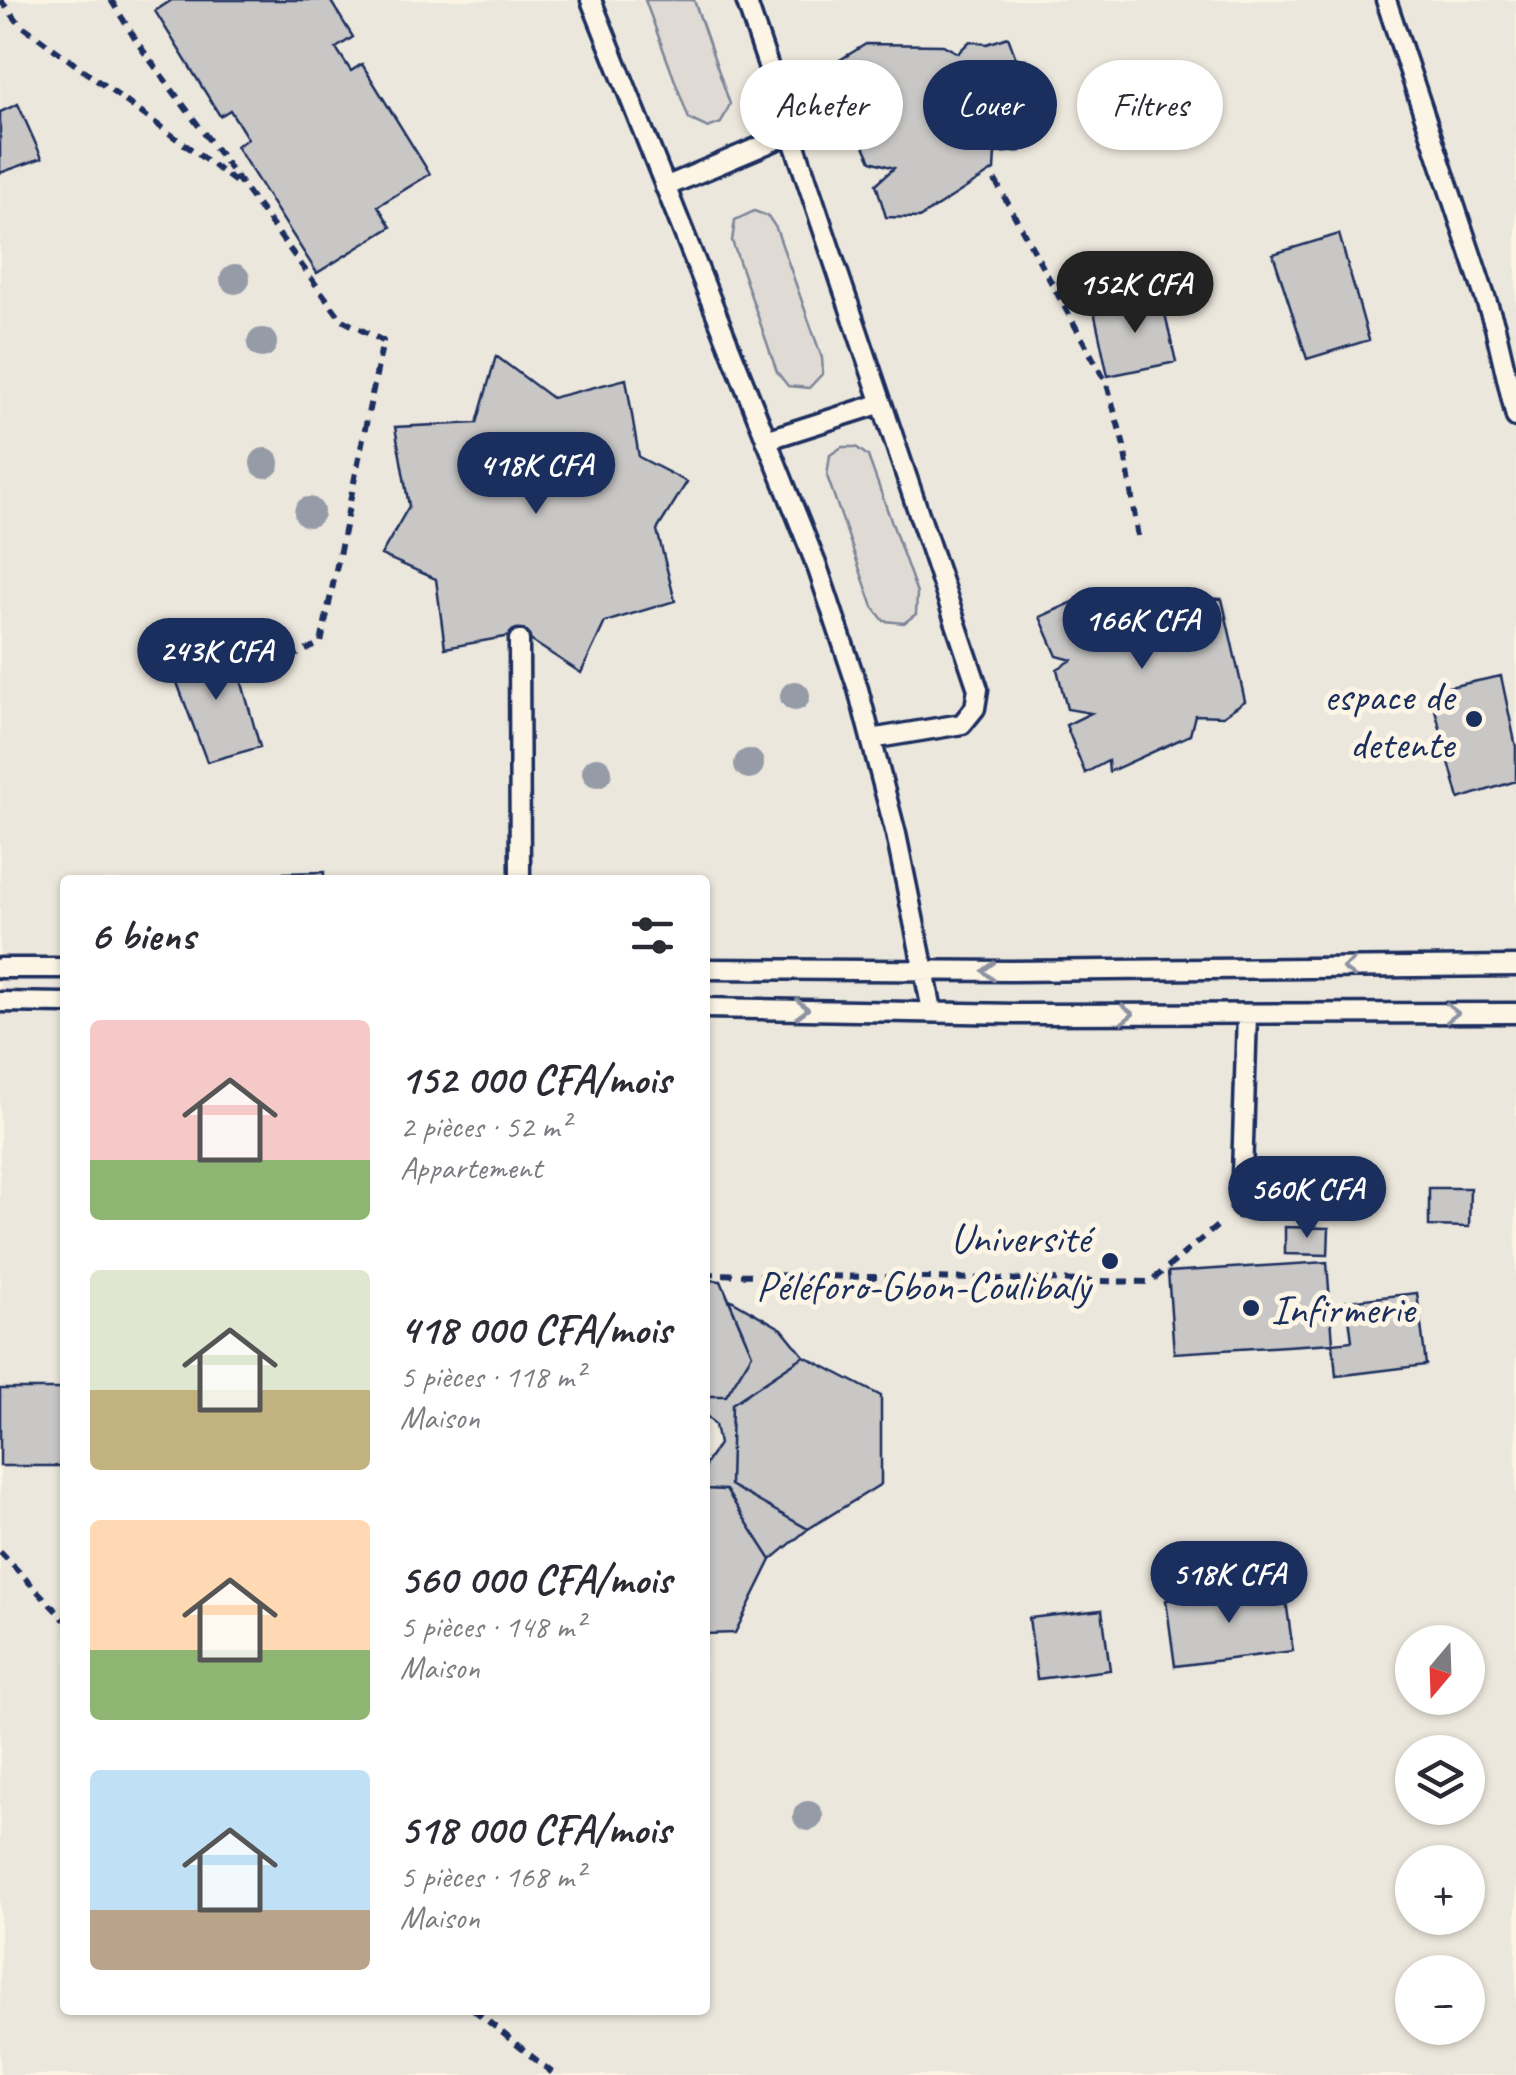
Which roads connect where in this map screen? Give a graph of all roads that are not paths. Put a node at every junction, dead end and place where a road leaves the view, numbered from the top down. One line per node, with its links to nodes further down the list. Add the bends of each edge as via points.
1 (592, 0): 7 (lane)
2 (746, 0): 4 (lane)
3 (1386, 0): 9 (lane, via 1495,327)
4 (766, 60)
5 (752, 150): 7 (lane)
6 (795, 150): 8 (lane)
7 (665, 187): 10 (lane)
8 (879, 404): 10 (lane); 12 (lane, via 978,688 975,708 962,724)
9 (1516, 417)
10 (766, 440): 12 (lane, via 818,568)
11 (519, 640): 13 (lane)
12 (872, 739): 18 (lane)
13 (520, 875)
14 (1516, 966): 18 (lane, one-way to 18)
15 (0, 968): 16 (lane)
16 (60, 968)
17 (710, 968): 18 (lane)
18 (923, 969): 22 (lane)
19 (0, 1002): 20 (lane)
20 (60, 1003)
21 (710, 1008): 22 (lane, one-way to 22)
22 (932, 1010): 24 (lane, one-way to 24)
23 (1516, 1013): 24 (lane, one-way to 23)
24 (1248, 1014): 25 (lane)
25 (1241, 1206)

